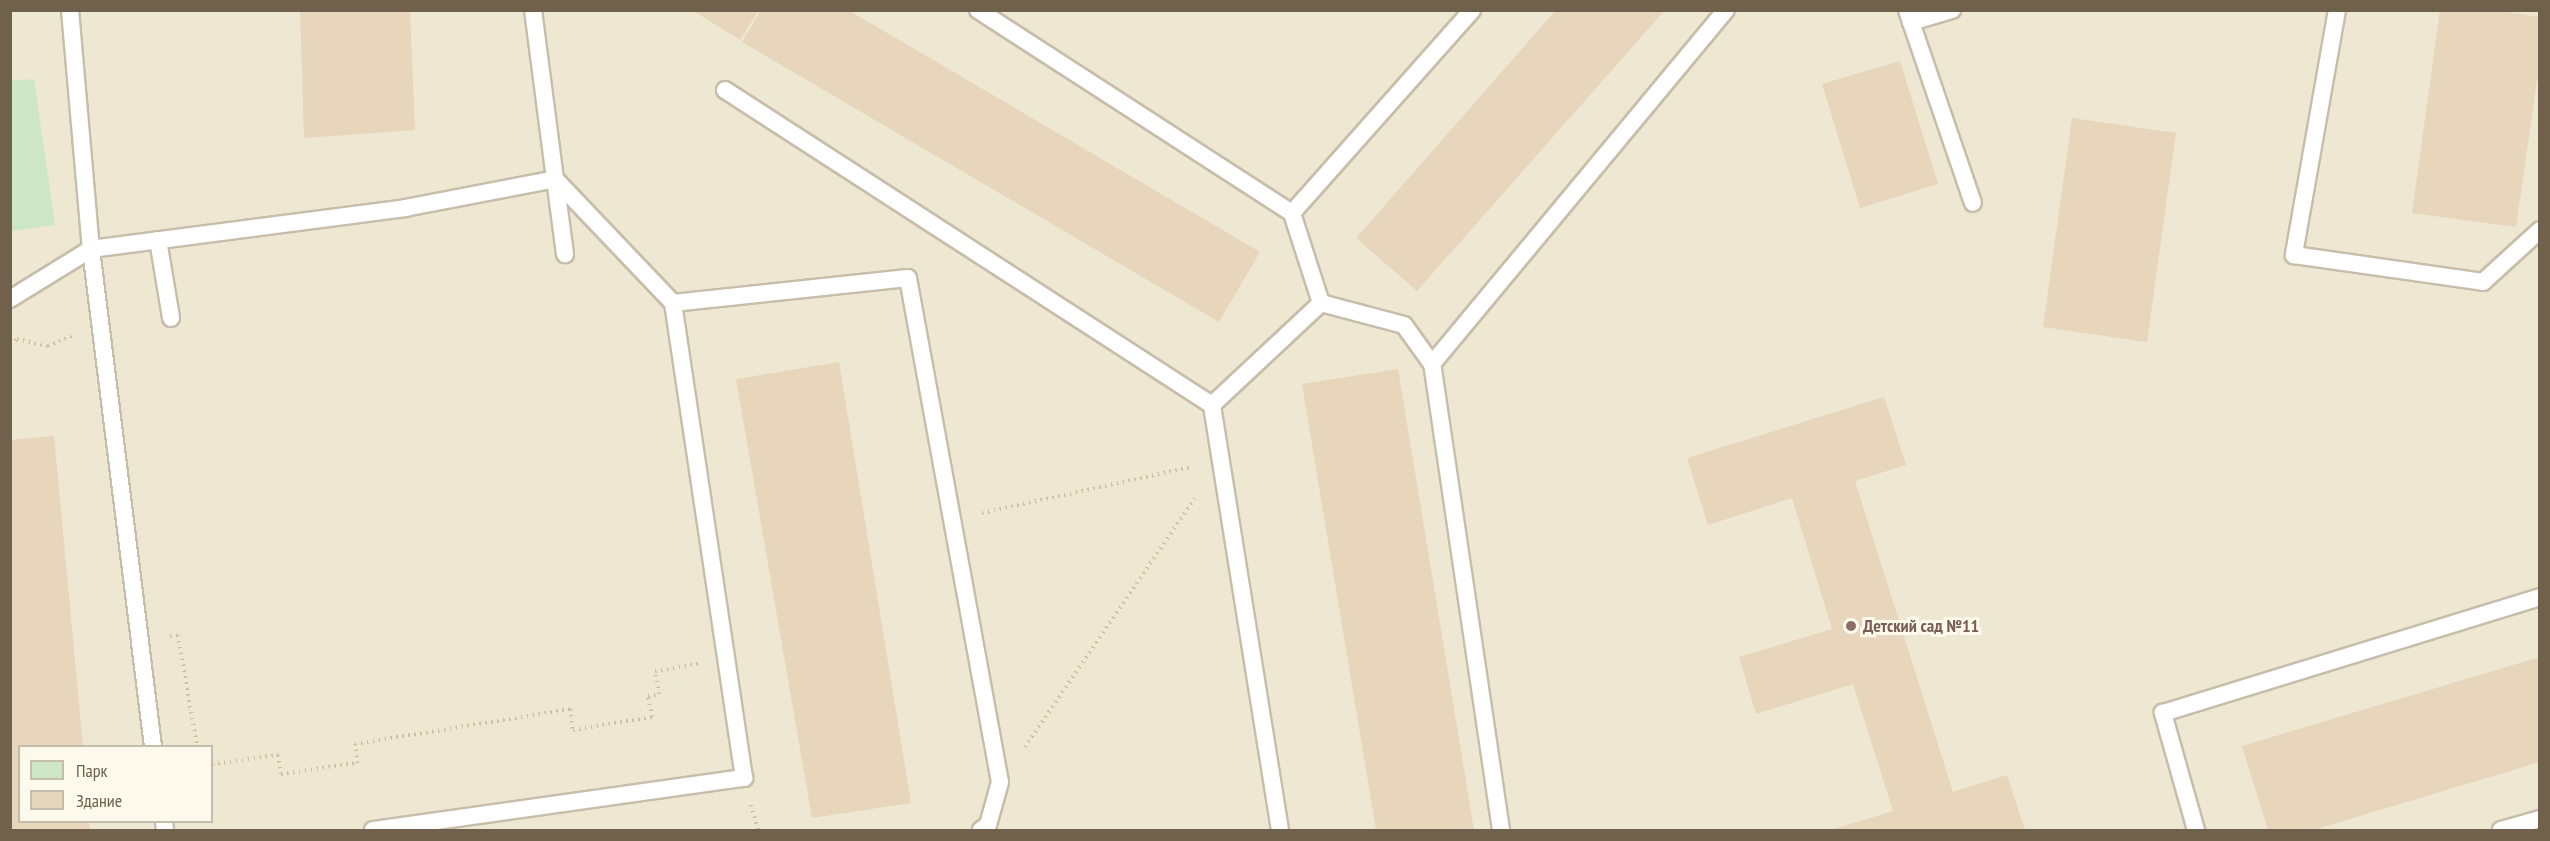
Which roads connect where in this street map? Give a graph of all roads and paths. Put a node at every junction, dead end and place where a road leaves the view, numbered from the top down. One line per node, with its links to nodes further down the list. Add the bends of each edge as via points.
1 (70, 10): 15 (lane)
2 (533, 10): 10 (lane)
3 (978, 10): 12 (lane)
4 (1472, 10): 12 (lane)
5 (1726, 10): 23 (lane)
6 (1952, 10): 8 (lane)
7 (2337, 10): 13 (lane, via 2294,255 2482,282)
8 (1909, 16): 11 (lane)
9 (725, 90): 24 (lane)
10 (555, 179): 14 (lane, via 405,208); 16 (lane); 18 (lane)
11 (1973, 203)
12 (1292, 213): 19 (lane)
13 (2540, 230)
14 (158, 240): 15 (lane); 20 (lane)
15 (91, 249): 17 (lane); 29 (lane)
16 (565, 254)
17 (10, 299)
18 (673, 303): 26 (lane, via 908,278); 28 (lane)
19 (1321, 303): 23 (lane, via 1404,325); 24 (lane)
20 (171, 318)
21 (10, 344): 22 (path, via 17,339)
22 (48, 346)
23 (1432, 364): 36 (lane)
24 (1212, 405): 25 (lane)
25 (1221, 460): 26 (path); 31 (path); 35 (lane)
26 (952, 519): 31 (lane)
27 (2540, 597): 37 (lane, via 2163,713)
28 (727, 660): 30 (path, via 655,671 659,694 648,696 652,717 573,730 572,709 355,744 357,763 281,774 278,755); 33 (lane, via 744,778)
29 (153, 745)
30 (213, 764)
31 (1000, 783): 34 (lane, via 988,825)
32 (2540, 819): 38 (lane)
33 (373, 831)
34 (981, 831)
35 (1280, 831)
36 (1501, 831)
37 (2196, 831)
38 (2501, 831)

